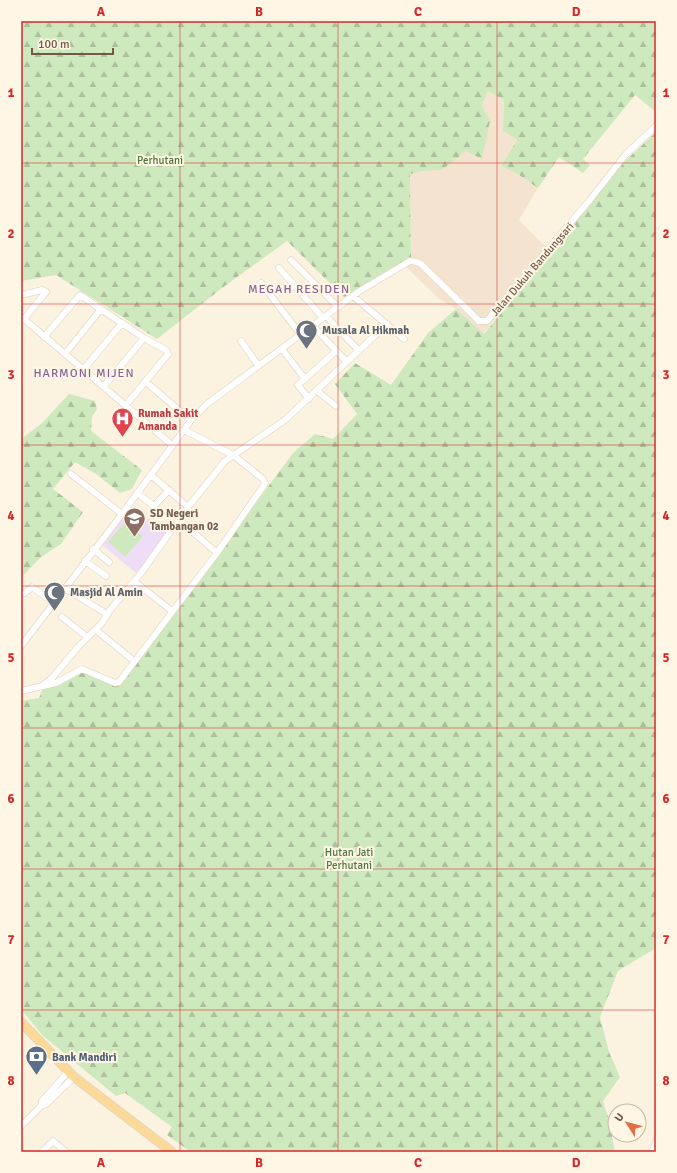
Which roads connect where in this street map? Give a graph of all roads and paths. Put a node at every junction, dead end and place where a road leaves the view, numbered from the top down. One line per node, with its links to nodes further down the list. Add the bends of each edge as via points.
1 (656, 126): 6 (street, Jalan Dukuh Bandungsari, via 626,154 487,321 479,321 421,264 413,261 407,262)
2 (291, 260): 7 (street)
3 (279, 268): 9 (street)
4 (262, 283): 14 (street)
5 (21, 295): 10 (street, via 42,290 46,292)
6 (353, 296): 7 (street, Jalan Dukuh Bandungsari); 12 (street)
7 (338, 307): 9 (street, Jalan Dukuh Bandungsari)
8 (101, 309): 11 (street); 15 (street, via 78,296); 22 (street)
9 (324, 317): 13 (street, Jalan Dukuh Bandungsari); 21 (street)
10 (22, 320): 15 (street)
11 (122, 323): 16 (street); 25 (street)
12 (387, 324): 17 (street); 21 (street)
13 (313, 326): 14 (street, Jalan Dukuh Bandungsari); 20 (street)
14 (302, 335): 19 (street, Jalan Dukuh Bandungsari)
15 (44, 338): 22 (street)
16 (144, 338): 27 (street, via 166,350 168,354); 28 (street)
17 (404, 339)
18 (241, 341): 24 (street)
19 (282, 349): 24 (street, Jalan Dukuh Bandungsari); 26 (street)
20 (336, 351): 23 (street); 26 (street)
21 (359, 351): 23 (street)
22 (65, 354): 25 (street)
23 (347, 362): 29 (street)
24 (258, 365): 34 (street, Jalan Dukuh Bandungsari, via 207,404)
25 (84, 369): 28 (street)
26 (305, 379): 30 (street, via 298,387)
27 (146, 382): 31 (street); 33 (street)
28 (104, 386): 31 (street)
29 (317, 391): 30 (street); 32 (street)
30 (309, 399): 36 (street, via 283,422)
31 (126, 405): 35 (street)
32 (336, 406)
33 (188, 418)
34 (184, 430): 35 (street, Jalan Dukuh Bandungsari); 36 (street)
35 (172, 445): 38 (street, Jalan Dukuh Bandungsari)
36 (233, 455): 41 (street, via 222,464); 45 (street, via 265,483)
37 (71, 474): 42 (street)
38 (151, 475): 39 (street); 40 (street, Jalan Dukuh Bandungsari)
39 (169, 490): 40 (street, via 154,506); 41 (street)
40 (137, 493): 42 (street, Jalan Dukuh Bandungsari)
41 (188, 507): 43 (street)
42 (122, 514): 44 (street, Jalan Dukuh Bandungsari)
43 (178, 520): 45 (street); 49 (street)
44 (94, 549): 46 (street, Jalan Dukuh Bandungsari); 47 (street)
45 (217, 553): 53 (street)
46 (85, 561): 48 (street); 50 (street, Jalan Dukuh Bandungsari)
47 (109, 562)
48 (106, 576)
49 (135, 582): 53 (street); 54 (street)
50 (64, 588): 52 (street, Jalan Dukuh Bandungsari); 54 (street)
51 (25, 593): 52 (street, via 32,587)
52 (54, 603): 58 (street, Jalan Dukuh Bandungsari)
53 (172, 611): 59 (street)
54 (107, 614): 56 (street)
55 (62, 617): 57 (street)
56 (96, 630): 57 (street); 59 (street)
57 (87, 638): 60 (street)
58 (21, 645)
59 (134, 661): 60 (street, via 117,683 82,669 58,682)
60 (42, 686): 61 (street)
61 (21, 691)
62 (21, 1022): 63 (main road)
63 (71, 1074): 64 (street, via 42,1101 41,1106); 68 (main road)
64 (21, 1126)
65 (656, 1142): 69 (street)
66 (42, 1152): 67 (street, via 53,1141)
67 (66, 1152)
68 (172, 1152)
69 (652, 1152)

